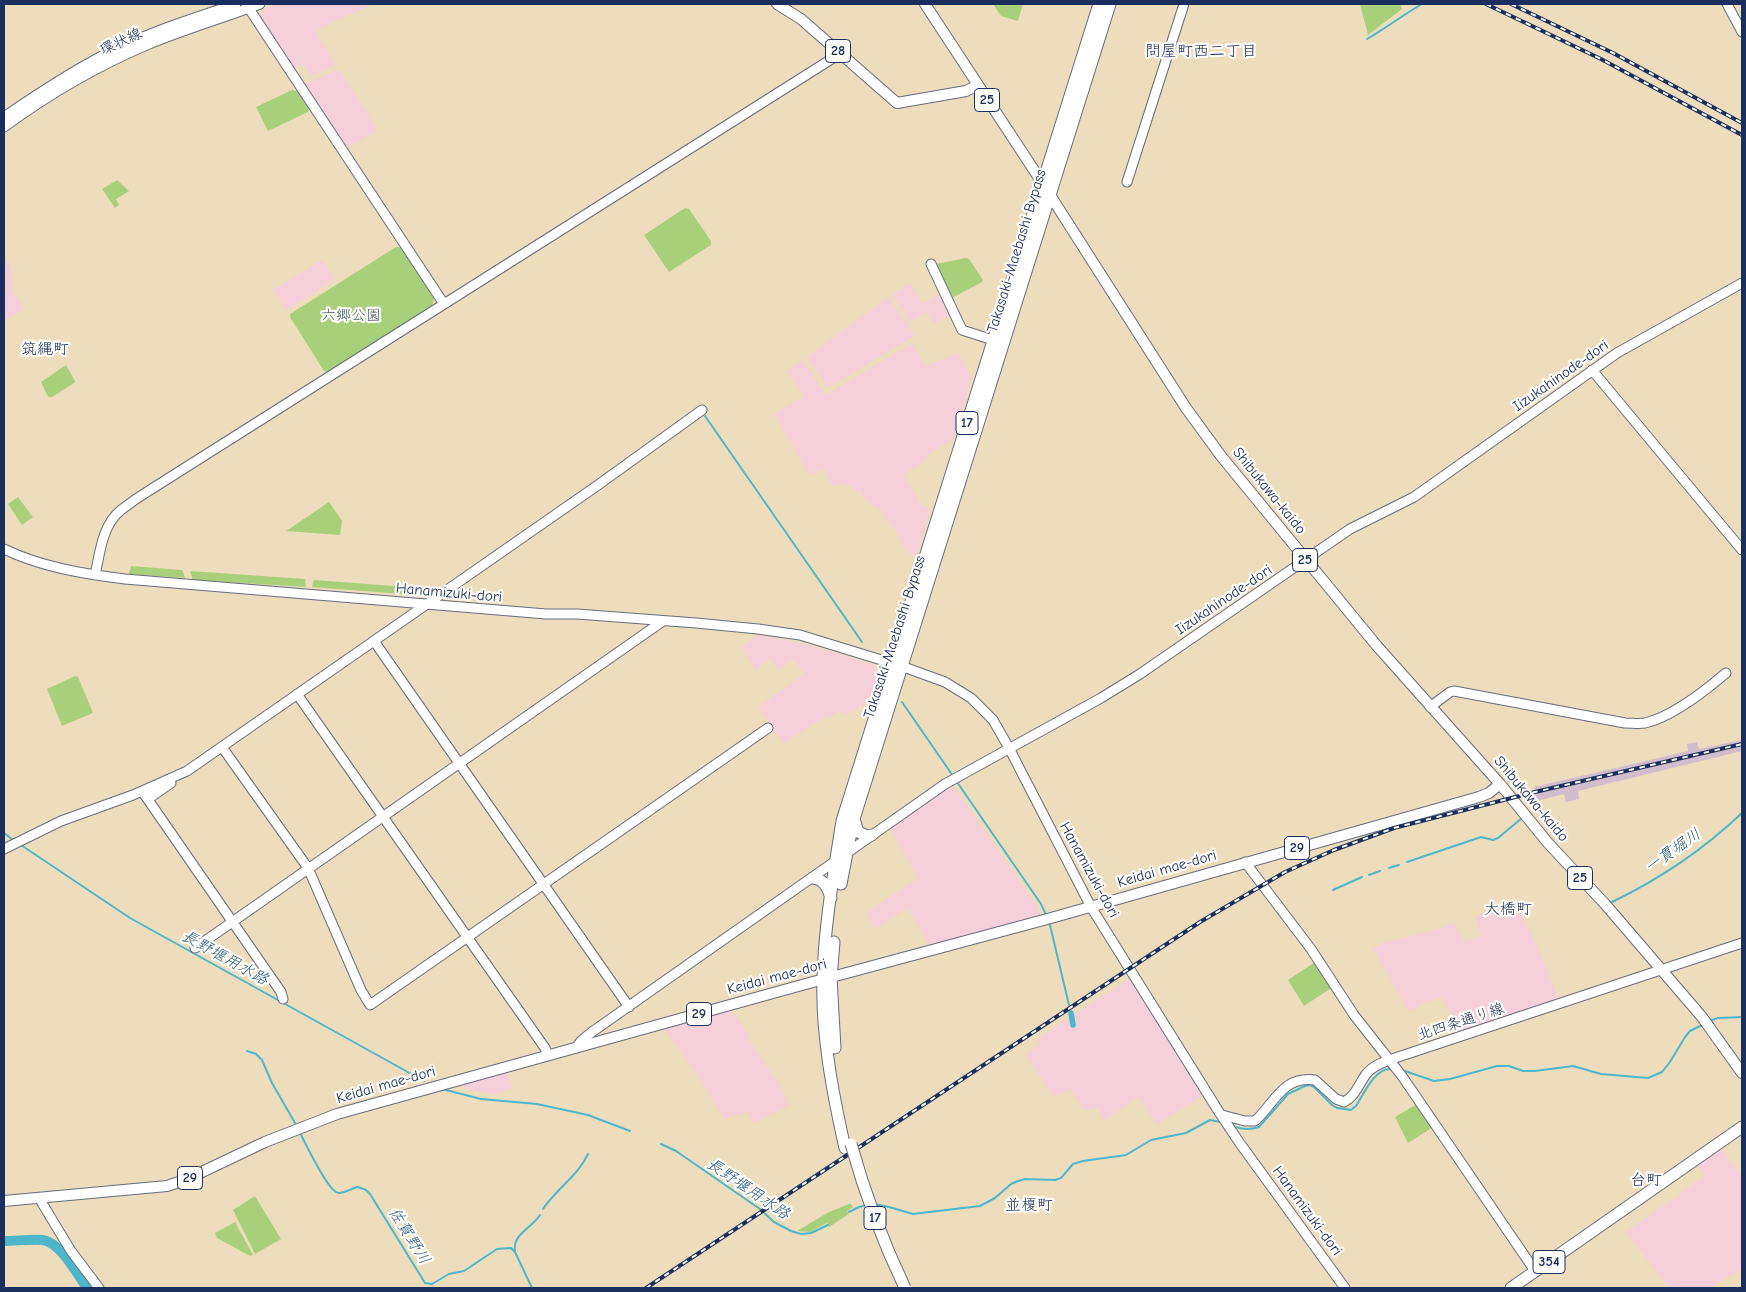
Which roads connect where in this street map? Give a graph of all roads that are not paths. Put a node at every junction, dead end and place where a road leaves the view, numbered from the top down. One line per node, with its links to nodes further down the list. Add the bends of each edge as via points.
1 (236, 4): 13 (street, 環状線, via 106,54)
2 (260, 4): 9 (street, 環状線)
3 (777, 4): 11 (main road, 28, via 795,14)
4 (925, 4): 12 (main road, Shibukawa-kaido / 25)
5 (1100, 4): 16 (highway, Takasaki-Maebashi Bypass / 17)
6 (1110, 4): 17 (highway, Takasaki-Maebashi Bypass / 17)
7 (1184, 4): 15 (street)
8 (1727, 4): 10 (street)
9 (247, 6): 14 (street, 環状線, via 113,60 47,97); 20 (street)
10 (1742, 32)
11 (841, 53): 12 (main road, 28, via 897,103 966,91); 20 (street)
12 (978, 85): 16 (main road, Shibukawa-kaido / 25)
13 (4, 117)
14 (4, 127)
15 (1127, 182)
16 (1043, 184): 17 (main road, Shibukawa-kaido / 25); 21 (highway, Takasaki-Maebashi Bypass / 17)
17 (1050, 196): 26 (main road, Shibukawa-kaido / 25, via 1186,408); 31 (highway, Takasaki-Maebashi Bypass / 17)
18 (931, 264): 21 (street, via 962,330)
19 (1742, 283): 22 (street, Iizukahinode-dori, via 1616,353)
20 (444, 304): 27 (street, via 120,511 106,532)
21 (993, 340): 31 (highway, Takasaki-Maebashi Bypass / 17)
22 (1592, 370): 25 (street); 26 (street, Iizukahinode-dori, via 1414,497 1350,529)
23 (702, 410): 28 (street)
24 (4, 550): 27 (street, Hanamizuki-dori, via 40,563)
25 (1742, 550)
26 (1306, 560): 34 (main road, Shibukawa-kaido / 25); 37 (street, Iizukahinode-dori, via 1140,674)
27 (94, 575): 28 (street, Hanamizuki-dori)
28 (427, 604): 29 (street, Hanamizuki-dori); 30 (street)
29 (664, 621): 31 (street, Hanamizuki-dori, via 800,635); 38 (street)
30 (374, 641): 33 (street); 38 (street)
31 (896, 665): 37 (street, Hanamizuki-dori, via 945,682 971,698 992,720); 42 (highway, Takasaki-Maebashi Bypass / 17); 45 (highway, Takasaki-Maebashi Bypass / 17, via 842,821)
32 (1726, 673): 34 (street, via 1704,692 1644,723 1625,723 1454,691)
33 (298, 694): 36 (street); 41 (street)
34 (1430, 707): 39 (main road, Shibukawa-kaido / 25)
35 (768, 728): 49 (street)
36 (222, 747): 40 (street); 47 (street)
37 (1009, 748): 43 (street, Iizukahinode-dori, via 945,784); 51 (street, Hanamizuki-dori)
38 (458, 763): 41 (street); 49 (street)
39 (1500, 784): 46 (main road, Keidai mae-dori / 29, via 1479,797); 56 (main road, Shibukawa-kaido / 25)
40 (145, 795): 44 (street, via 61,820); 52 (street)
41 (382, 816): 47 (street); 53 (street)
42 (854, 817): 43 (highway, via 858,832); 45 (highway, Takasaki-Maebashi Bypass / 17)
43 (872, 836): 45 (street, Iizukahinode-dori)
44 (4, 849)
45 (841, 859): 48 (street, Iizukahinode-dori); 50 (highway, Takasaki-Maebashi Bypass / 17); 57 (highway, Takasaki-Maebashi Bypass / 17)
46 (1245, 862): 51 (main road, Keidai mae-dori / 29); 64 (street)
47 (308, 868): 52 (street); 53 (street, via 360,990 370,1005)
48 (813, 878): 50 (highway, via 825,884); 59 (street, Iizukahinode-dori)
49 (543, 884): 53 (street); 59 (street)
50 (831, 899): 57 (highway, Takasaki-Maebashi Bypass / 17)
51 (1091, 907): 57 (main road, Keidai mae-dori / 29); 66 (street, Hanamizuki-dori)
52 (232, 920): 55 (street); 58 (street)
53 (468, 937): 63 (street)
54 (1742, 943): 56 (street, 北四条通り線)
55 (195, 948)
56 (1662, 970): 64 (street, 北四条通り線); 65 (main road, Shibukawa-kaido / 25, via 1707,1023)
57 (827, 979): 61 (main road, Keidai mae-dori / 29); 68 (highway, Takasaki-Maebashi Bypass / 17)
58 (283, 999)
59 (629, 1007): 60 (street, Iizukahinode-dori)
60 (597, 1030): 61 (street, via 589,1037); 62 (street, Iizukahinode-dori)
61 (590, 1044): 62 (main road, Keidai mae-dori / 29)
62 (576, 1048): 63 (main road, Keidai mae-dori / 29)
63 (548, 1055): 69 (main road, Keidai mae-dori / 29, via 337,1114 291,1130 167,1186)
64 (1394, 1066): 66 (street, 北四条通り線, via 1379,1064 1370,1070 1344,1102 1315,1080 1302,1080 1287,1085 1254,1120); 71 (street)
65 (1742, 1073)
66 (1225, 1121): 75 (street, Hanamizuki-dori)
67 (1742, 1127): 71 (highway, 354)
68 (848, 1146): 73 (highway, Takasaki-Maebashi Bypass / 17, via 862,1204); 74 (highway, Takasaki-Maebashi Bypass / 17, bridge)
69 (39, 1198): 70 (main road, Keidai mae-dori / 29); 72 (street, via 71,1251)
70 (4, 1201)
71 (1535, 1271): 76 (highway, 354)
72 (99, 1288)
73 (898, 1288)
74 (905, 1288)
75 (1345, 1288)
76 (1511, 1288)

